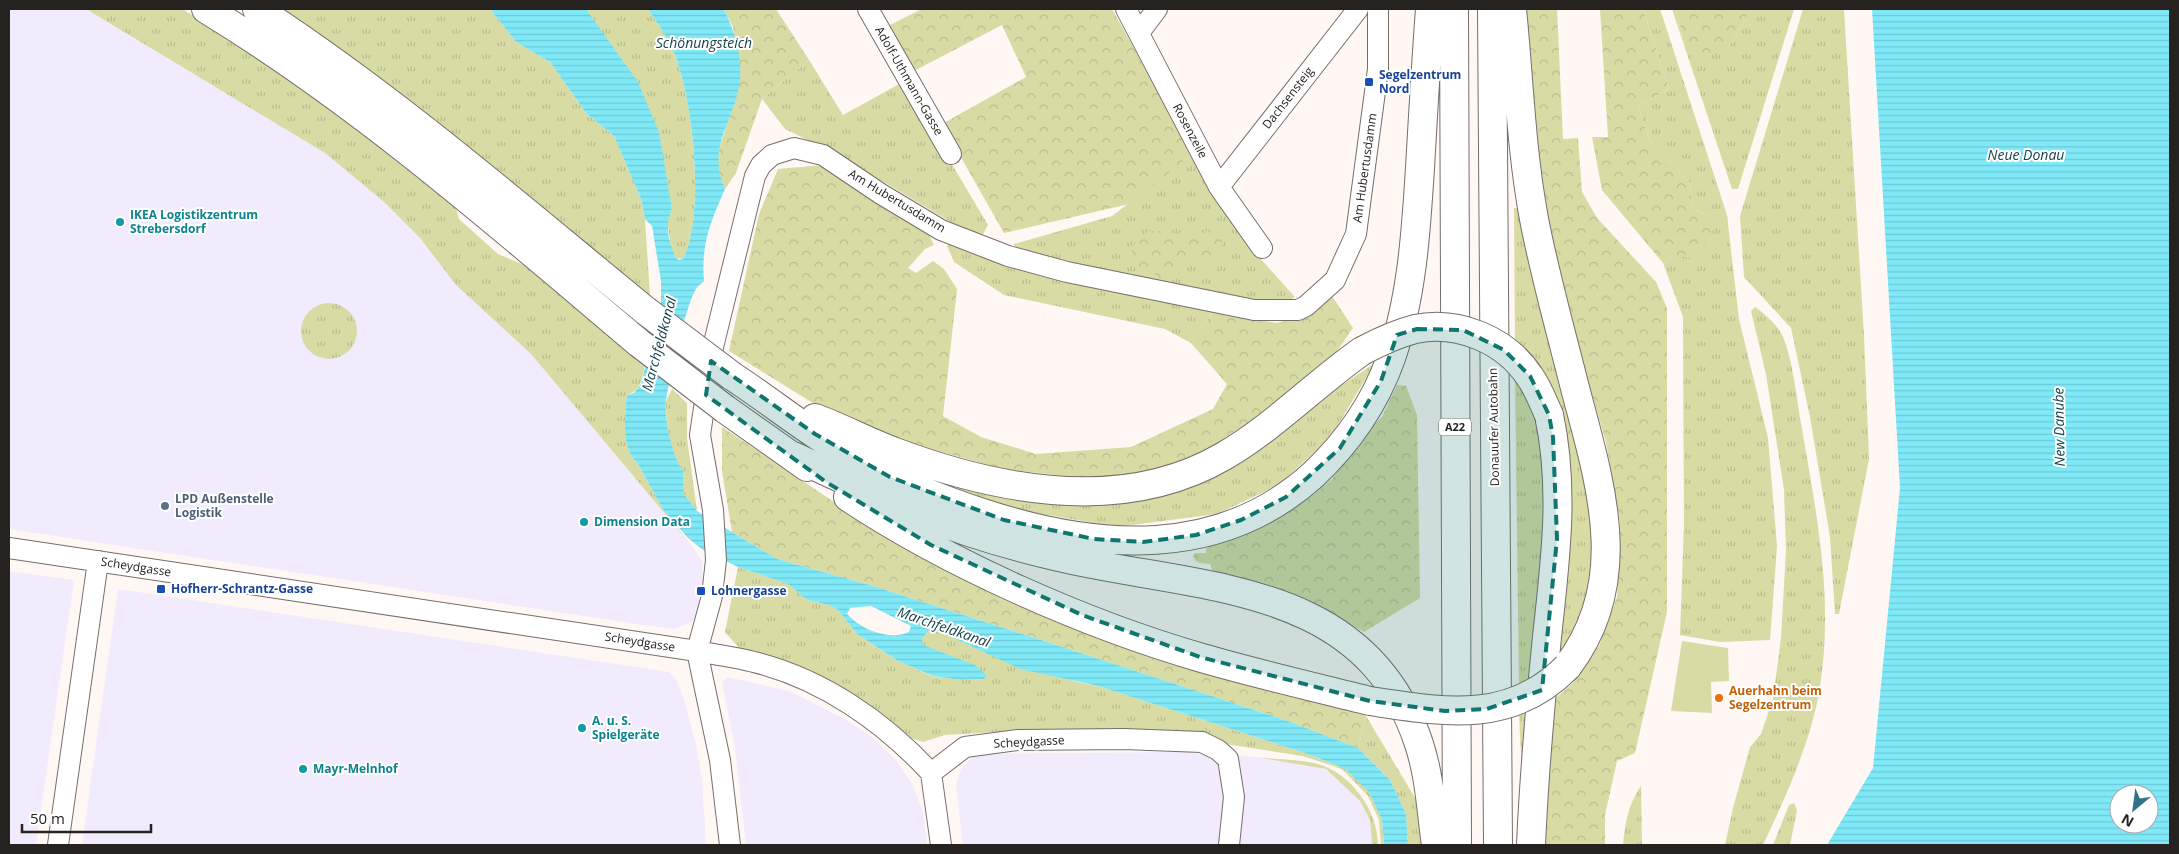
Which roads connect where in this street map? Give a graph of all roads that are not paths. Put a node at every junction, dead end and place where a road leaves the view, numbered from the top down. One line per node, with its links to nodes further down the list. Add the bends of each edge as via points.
1 (206, 9): 17 (highway, bridge, via 349,104 639,343)
2 (257, 9): 16 (highway, bridge, via 429,132 646,312)
3 (868, 9): 13 (street, Adolf-Uthmann-Gasse)
4 (1126, 9): 12 (street, Rosenzeile)
5 (1157, 9): 12 (street)
6 (1358, 9): 14 (street, Dachsensteig)
7 (1378, 9): 20 (street, Am Hubertusdamm, via 1378,69 1356,234 1335,280 1298,310 1254,310 1067,272 1008,256 941,230 823,154 794,148 772,155 761,165 755,176 713,347 700,435 714,510 716,560 712,596)
8 (1430, 9): 16 (highway, via 1416,224 1405,302 1391,357 1382,381 1356,426 1324,465 1286,497 1241,520 1196,535 1144,542 1067,535 964,507 890,477 822,438)
9 (1454, 9): 27 (highway, A22)
10 (1492, 9): 28 (highway, Donauufer Autobahn)
11 (1512, 9): 17 (highway, bridge, via 1521,127 1534,217 1597,476 1606,532 1605,575 1596,614 1580,651 1540,691 1525,699 1487,709 1445,710 1370,701 1200,657 1036,596 970,565 867,509)
12 (1139, 33): 14 (street, Rosenzeile)
13 (951, 154)
14 (1219, 187): 15 (street, Rosenzeile)
15 (1262, 248)
16 (770, 400): 29 (highway, bridge, via 895,452 964,473 1055,490 1106,492 1177,478 1224,456 1274,421 1337,368 1386,339 1417,329 1448,327 1493,342 1530,376 1549,415 1557,464 1557,539 1538,729)
17 (793, 456): 26 (highway, via 919,514 1010,545 1244,593 1275,601 1324,622 1378,669 1409,720 1425,764)
18 (9, 548): 19 (street, Scheydgasse)
19 (98, 561): 20 (street, Scheydgasse); 22 (street)
20 (697, 651): 21 (street, Scheydgasse, via 756,662 823,687 903,743); 23 (street, via 720,760)
21 (931, 773): 24 (street); 25 (street, Scheydgasse, via 965,747 1018,740 1202,742 1228,759 1234,797)
22 (58, 845)
23 (730, 845)
24 (941, 845)
25 (1229, 845)
26 (1436, 845)
27 (1457, 845)
28 (1498, 845)
29 (1531, 845)

